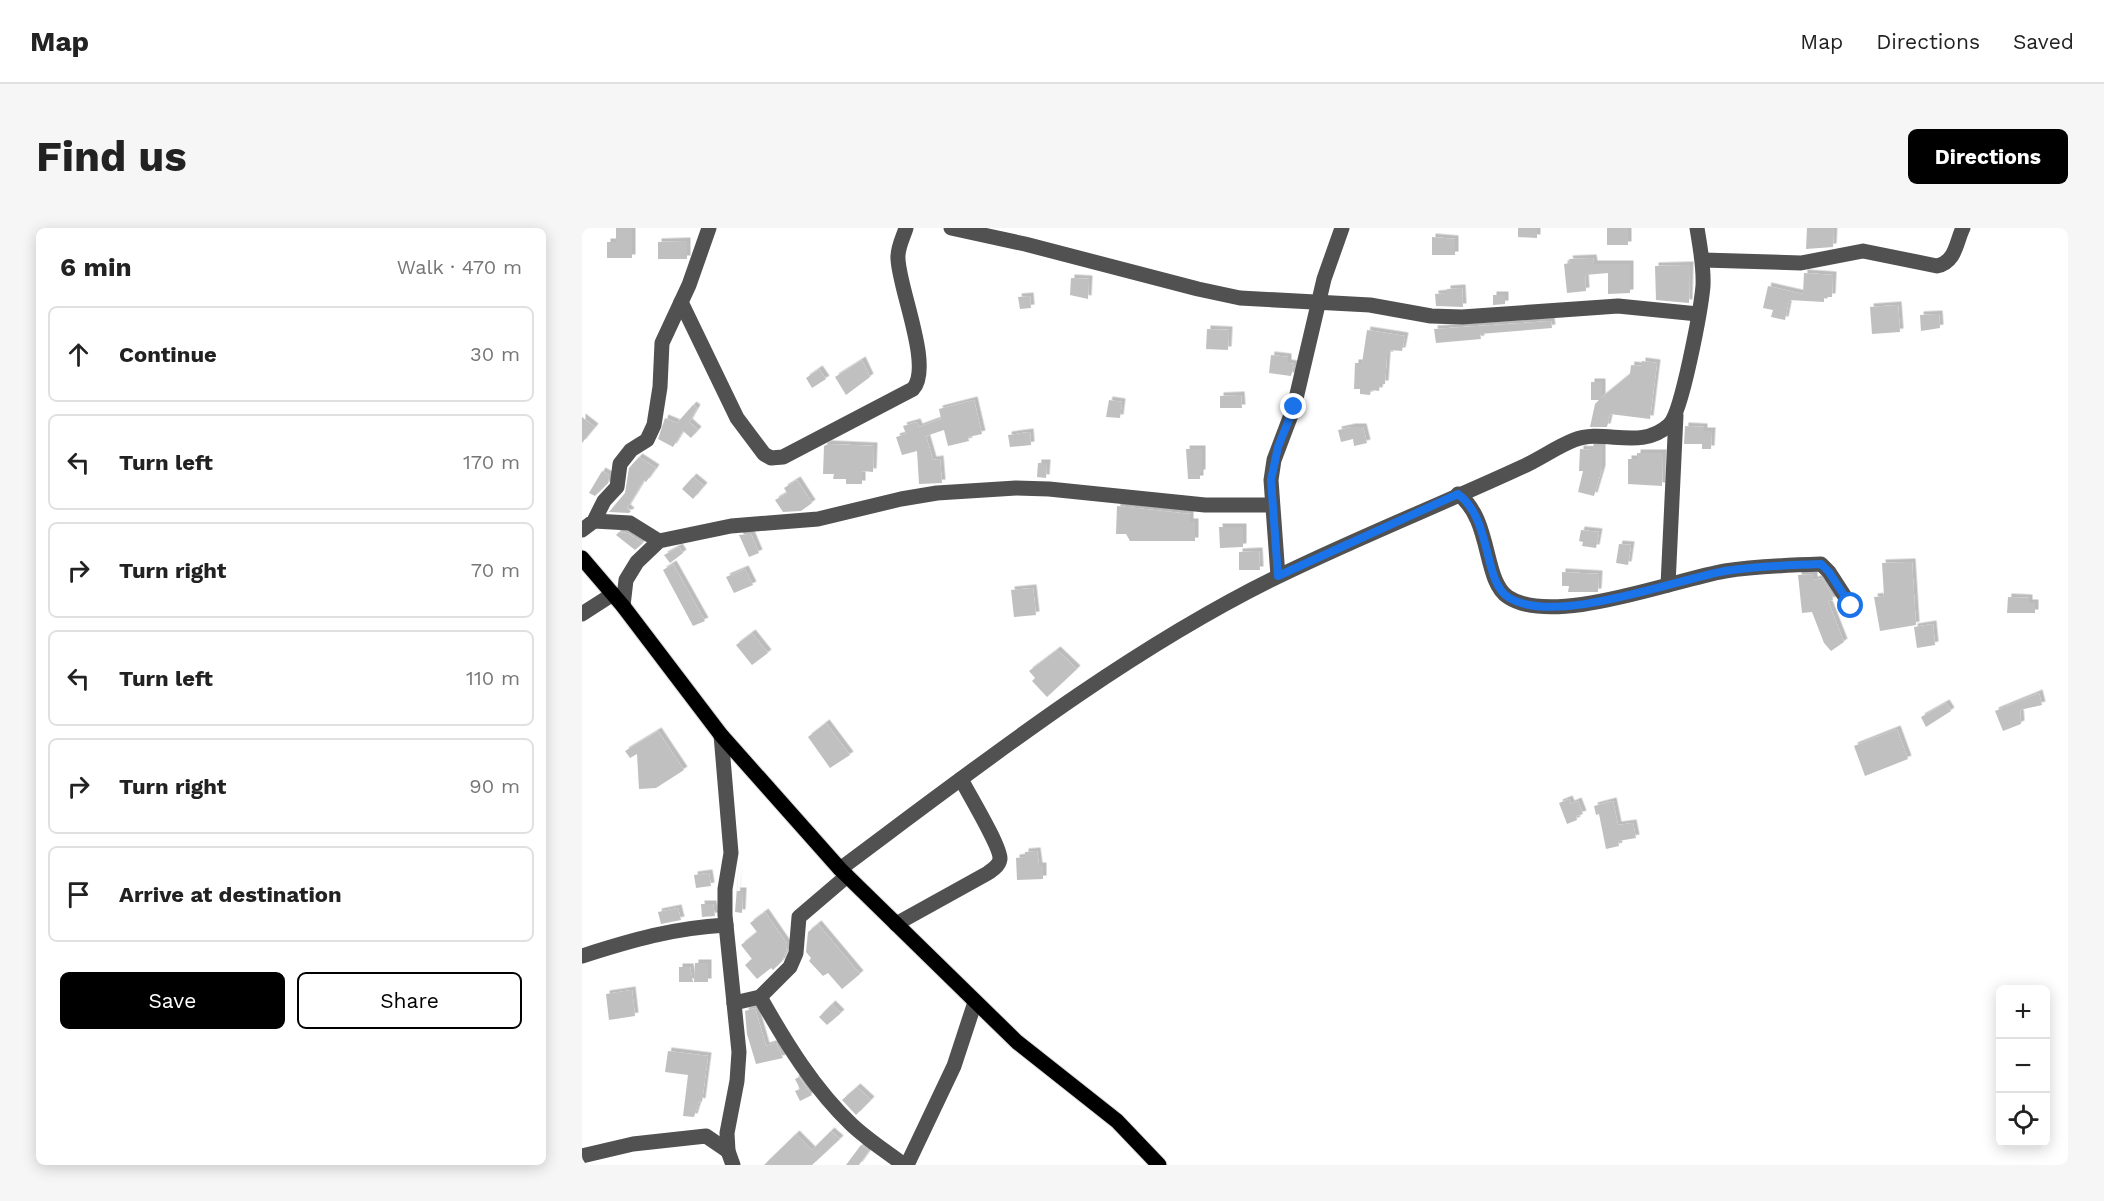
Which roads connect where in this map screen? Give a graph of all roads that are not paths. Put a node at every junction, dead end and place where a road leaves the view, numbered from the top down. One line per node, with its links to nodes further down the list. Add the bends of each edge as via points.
1 (709, 228): 8 (street)
2 (906, 228): 8 (street, via 898,258 920,364 918,384 783,457 764,454 737,418)
3 (951, 228): 9 (street, via 1240,298)
4 (1342, 228): 9 (street)
5 (1697, 228): 7 (street)
6 (1963, 228): 7 (street, via 1947,263 1937,266 1863,251 1802,263)
7 (1703, 260): 10 (street)
8 (681, 302): 14 (street, via 662,343 654,425 647,440 631,450 620,464 617,487)
9 (1318, 303): 10 (street, via 1370,305 1431,316 1462,317 1618,306); 13 (street, via 1294,407 1274,460)
10 (1698, 314): 11 (street)
11 (1676, 415): 12 (street, via 1670,424 1648,437 1579,437); 18 (street)
12 (1458, 494): 17 (street); 18 (street, via 1476,514 1500,589 1516,602 1534,606 1578,605)
13 (1272, 505): 15 (street, via 1205,505 1049,489 972,490 901,499 818,519 731,526); 17 (street)
14 (588, 526): 15 (street, via 630,523)
15 (659, 541): 19 (street, via 637,562)
16 (582, 558): 19 (main road)
17 (1278, 576): 23 (street, via 1112,674)
18 (1668, 585): 20 (street, via 1758,567 1821,564)
19 (618, 600): 21 (street); 22 (main road)
20 (1851, 606)
21 (582, 614)
22 (721, 735): 24 (main road); 26 (street, via 731,853 725,889)
23 (961, 779): 24 (street); 25 (street, via 993,841 999,863)
24 (843, 873): 25 (main road); 28 (street, via 799,917 795,960)
25 (896, 924): 29 (main road)
26 (726, 925): 27 (street, via 669,930); 30 (street)
27 (582, 956)
28 (759, 998): 30 (street); 35 (street, via 825,1096 854,1127)
29 (975, 1002): 35 (street, via 954,1066); 36 (main road, via 1017,1042 1118,1121)
30 (734, 1003): 31 (street, via 739,1066)
31 (728, 1123): 32 (street); 34 (street)
32 (706, 1136): 33 (street, via 633,1144); 34 (street)
33 (582, 1156)
34 (730, 1158)
35 (906, 1165)
36 (1159, 1165)

